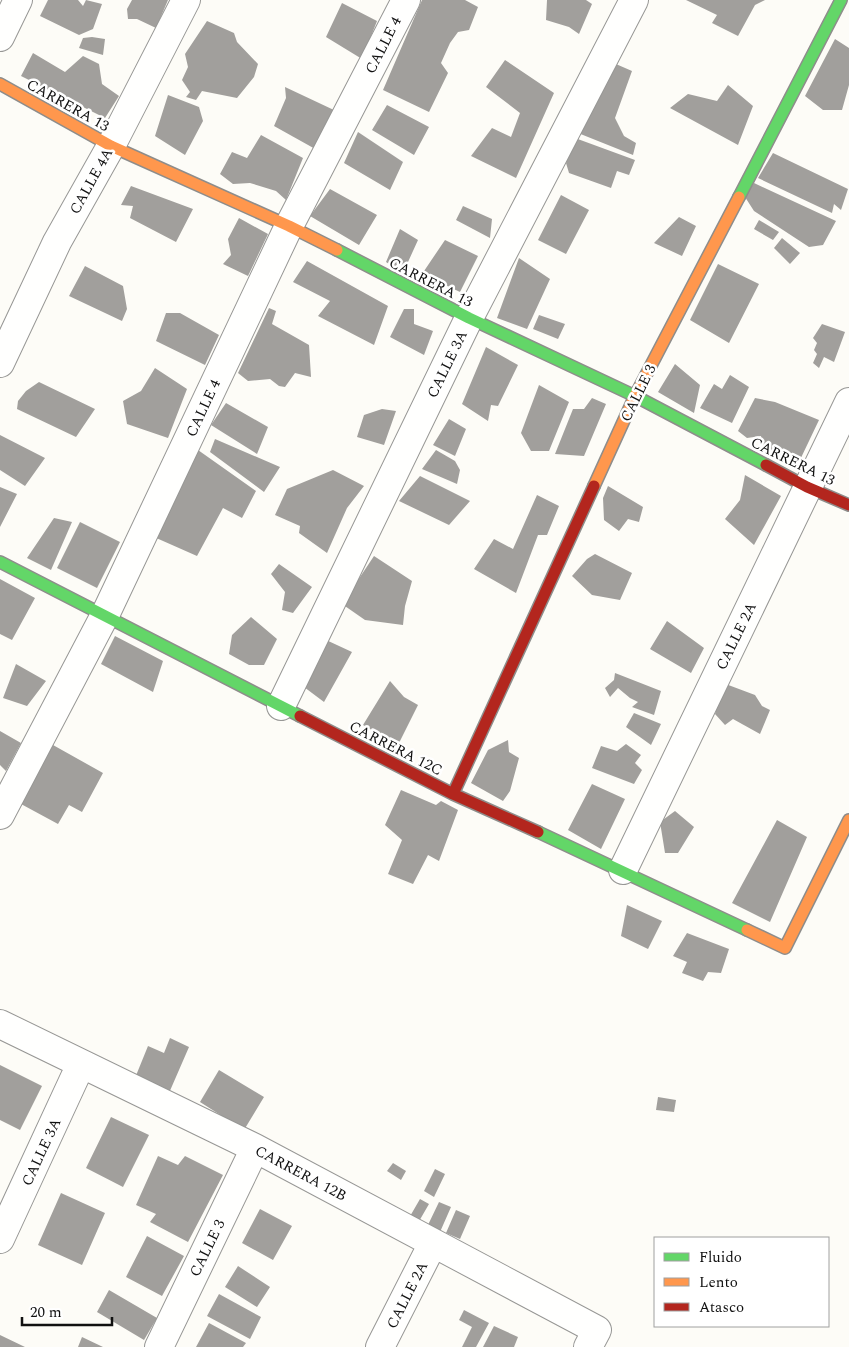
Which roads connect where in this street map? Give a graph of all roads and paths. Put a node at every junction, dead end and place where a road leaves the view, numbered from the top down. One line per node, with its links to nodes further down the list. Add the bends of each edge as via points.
1 (18, 0): 6 (street)
2 (186, 0): 8 (street, CALLE 4A)
3 (406, 0): 9 (street, CALLE 4)
4 (634, 0): 10 (street, CALLE 3A)
5 (837, 5): 12 (street, CALLE 3)
6 (0, 37)
7 (0, 84): 8 (street, CARRERA 13)
8 (111, 146): 9 (street, CARRERA 13); 11 (street, CALLE 4A, via 57,242)
9 (289, 226): 10 (street, CARRERA 13); 17 (street, CALLE 4)
10 (469, 318): 12 (street, CARRERA 13); 18 (street, CALLE 3A)
11 (0, 363)
12 (635, 396): 14 (street, CARRERA 13); 19 (street, CALLE 3)
13 (849, 402): 14 (street, CALLE 2A)
14 (807, 487): 15 (street, CARRERA 13); 22 (street, CALLE 2A)
15 (849, 505)
16 (0, 562): 17 (street, CARRERA 12C)
17 (104, 615): 18 (street, CARRERA 12C); 20 (street, CALLE 4)
18 (281, 706): 19 (street, CARRERA 12C)
19 (453, 794): 22 (street, CARRERA 12C)
20 (0, 815)
21 (849, 820): 22 (street, CARRERA 12C, via 785,948)
22 (623, 870)
23 (0, 1024): 24 (street, CARRERA 12B)
24 (81, 1064): 25 (street, CARRERA 12B); 26 (street, CALLE 3A)
25 (255, 1148): 27 (street, CARRERA 12B); 29 (street, CALLE 3)
26 (0, 1239)
27 (433, 1243): 28 (street, CARRERA 12B); 30 (street, CALLE 2A)
28 (593, 1339)
29 (159, 1347)
30 (380, 1347)

